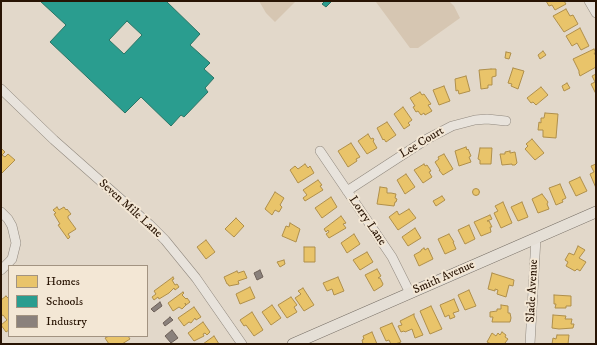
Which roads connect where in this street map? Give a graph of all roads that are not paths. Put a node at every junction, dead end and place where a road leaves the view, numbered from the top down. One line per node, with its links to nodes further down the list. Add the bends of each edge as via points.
1 (589, 1): 2 (street)
2 (596, 13)
3 (1, 89): 12 (street, Seven Mile Lane, via 165,240 196,278)
4 (506, 121): 6 (street, Lee Court, via 475,120 452,126 427,139)
5 (320, 151): 6 (street, Lorry Lane)
6 (347, 191): 11 (street, Lorry Lane, via 392,257)
7 (1, 212): 10 (street, via 12,226 16,243 12,259)
8 (596, 212): 9 (main road, Smith Avenue)
9 (536, 238): 11 (main road, Smith Avenue); 14 (street, Slade Avenue)
10 (1, 270)
11 (410, 293): 13 (main road, Smith Avenue)
12 (242, 344)
13 (293, 344)
14 (530, 344)

